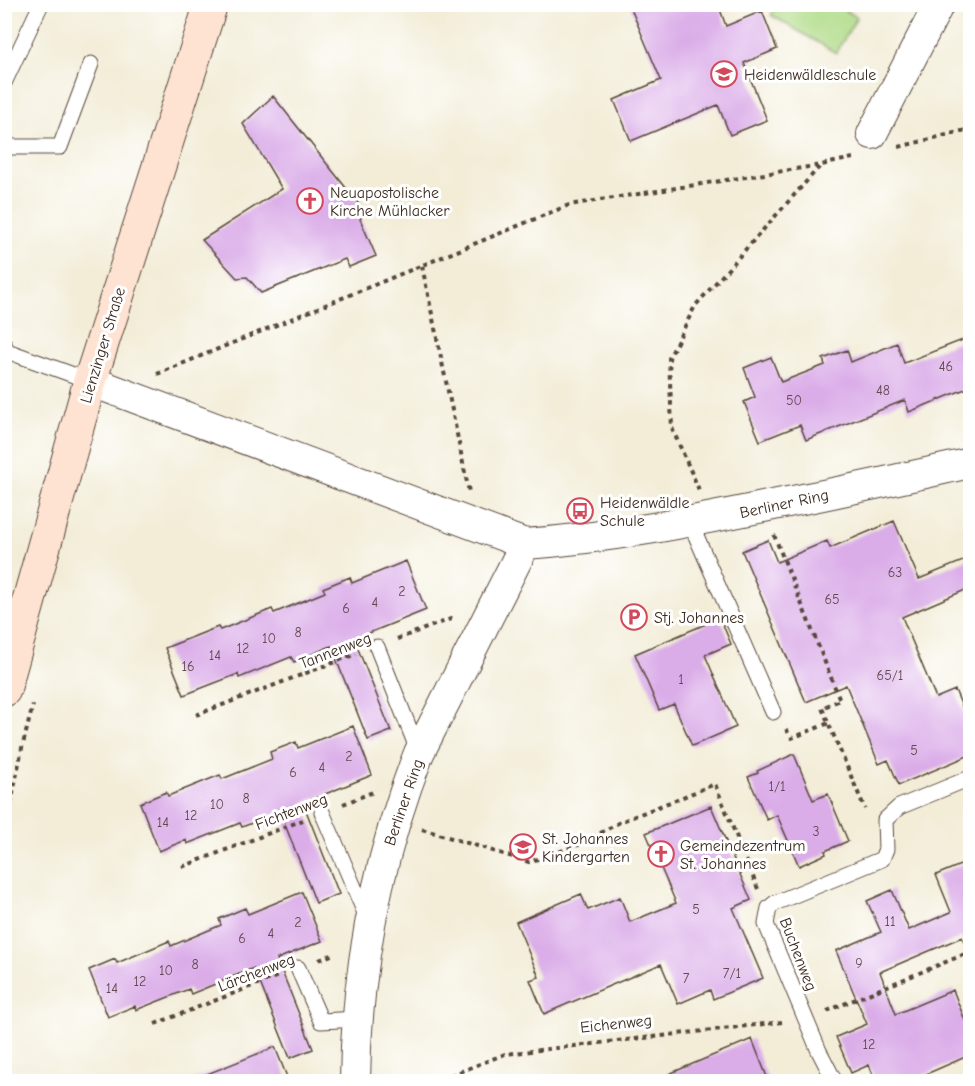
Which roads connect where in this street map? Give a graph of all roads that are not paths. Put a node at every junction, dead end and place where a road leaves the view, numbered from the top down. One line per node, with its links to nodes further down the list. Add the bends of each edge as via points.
1 (41, 4): 5 (lane)
2 (211, 4): 9 (street, Lienzinger Straße)
3 (939, 4): 6 (street)
4 (91, 64): 7 (lane, via 60,147)
5 (4, 83)
6 (876, 146)
7 (4, 147)
8 (5, 349): 9 (lane)
9 (90, 381): 12 (street, Berliner Ring); 14 (street, Lienzinger Straße)
10 (970, 463): 11 (street, Berliner Ring)
11 (701, 520): 12 (street, Berliner Ring, via 582,540); 15 (lane)
12 (525, 544): 16 (street, Berliner Ring)
13 (376, 647): 16 (lane)
14 (4, 690)
15 (773, 712)
16 (414, 765): 19 (street, Berliner Ring, via 386,853)
17 (970, 778): 23 (lane, Buchenweg, via 890,813 885,820 886,849 882,858 769,908 766,924)
18 (322, 812): 19 (lane)
19 (368, 933): 21 (street, Berliner Ring)
20 (297, 968): 21 (lane, via 321,1021)
21 (358, 1019): 22 (street, Berliner Ring)
22 (355, 1082)
23 (835, 1082)

